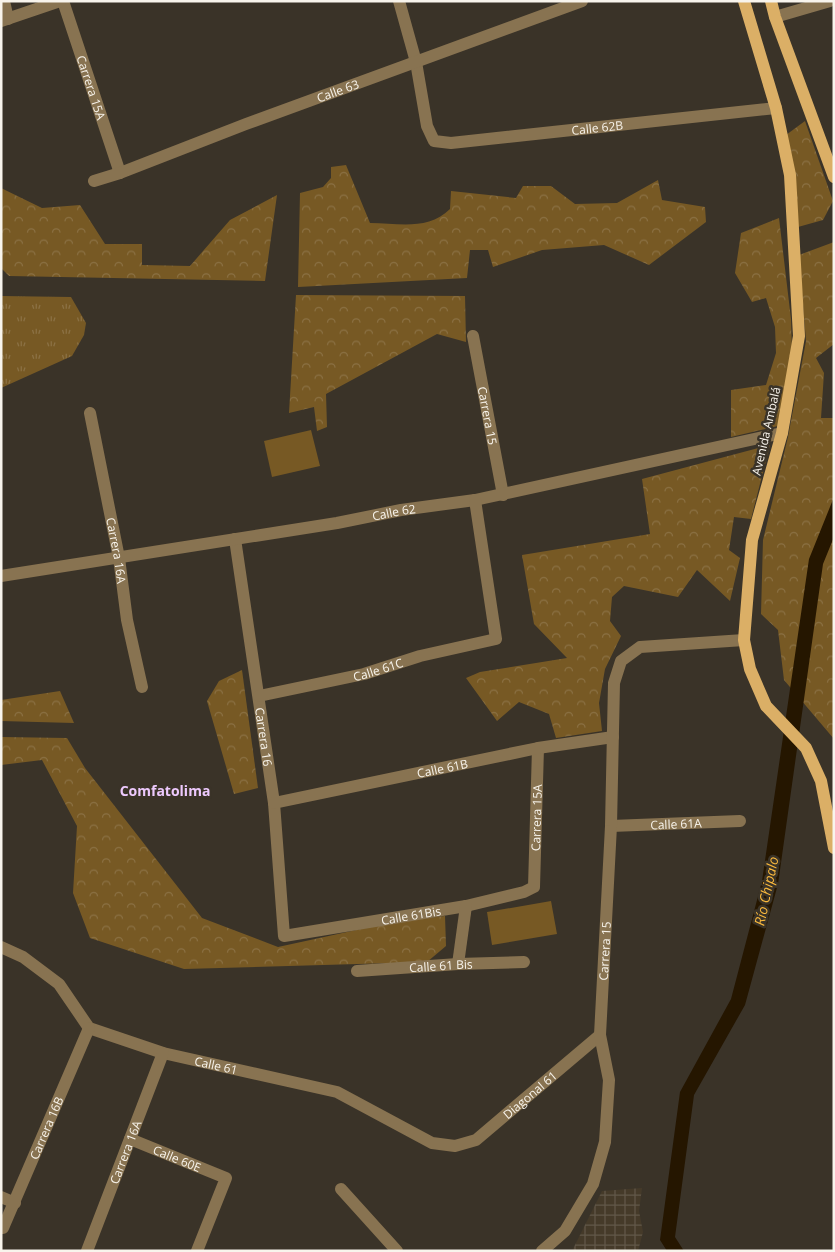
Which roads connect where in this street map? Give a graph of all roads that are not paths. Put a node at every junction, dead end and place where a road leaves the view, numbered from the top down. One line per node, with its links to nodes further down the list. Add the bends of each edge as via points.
1 (4, 1): 9 (street)
2 (62, 1): 9 (street); 12 (street, Carrera 15A)
3 (399, 1): 10 (street)
4 (582, 1): 10 (street, Calle 63)
5 (744, 1): 11 (main road, Avenida Ambalá)
6 (771, 1): 8 (main road)
7 (830, 1): 8 (street)
8 (775, 17): 13 (main road)
9 (4, 20)
10 (416, 62): 11 (street, Calle 62B, via 427,126 434,141 450,143); 12 (street, Calle 63)
11 (776, 108): 17 (main road, Avenida Ambalá, via 790,175 799,336)
12 (120, 174): 14 (street, Calle 63)
13 (834, 177)
14 (94, 181)
15 (473, 336): 18 (street, Carrera 15)
16 (90, 413): 21 (street, Carrera 16A)
17 (782, 433): 18 (street, Calle 62); 23 (main road, Avenida Ambalá, via 752,540)
18 (503, 495): 19 (street, Calle 62)
19 (475, 500): 20 (street, Calle 62); 25 (street, Calle 61C, via 496,639 420,656 364,674)
20 (235, 539): 21 (street, Calle 62); 25 (street, Carrera 16)
21 (119, 558): 22 (street, Calle 62); 24 (street, Carrera 16A, via 127,620)
22 (1, 576)
23 (744, 640): 26 (street, Carrera 15, via 640,647 621,661 614,683); 31 (main road, Avenida Ambalá, via 750,668 766,706 806,748 821,781)
24 (142, 687)
25 (259, 696): 28 (street, Carrera 16)
26 (613, 737): 27 (street, Calle 61B); 30 (street, Carrera 15)
27 (538, 748): 28 (street, Calle 61B); 32 (street, Carrera 15A)
28 (274, 803): 34 (street, Carrera 16)
29 (740, 821): 30 (street, Calle 61A)
30 (611, 826): 40 (street, Carrera 15)
31 (834, 848)
32 (534, 887): 33 (street, Calle 61Bis)
33 (466, 906): 34 (street, Calle 61Bis); 37 (street)
34 (284, 936)
35 (1, 947): 39 (street, via 23,957 59,984)
36 (524, 962): 37 (street, Calle 61 Bis)
37 (458, 964): 38 (street, Calle 61 Bis)
38 (357, 971)
39 (88, 1028): 41 (street, Calle 61); 46 (street, Carrera 16B)
40 (600, 1035): 43 (street, Diagonal 61, via 476,1140); 51 (street, Carrera 15, via 609,1080 605,1142 593,1184 565,1231)
41 (162, 1052): 42 (street, Carrera 16A); 43 (street, Calle 61, via 337,1092 432,1143)
42 (130, 1138): 48 (street, Carrera 16A); 49 (street, Calle 60E, via 226,1178)
43 (455, 1146)
44 (341, 1189): 50 (street)
45 (1, 1197): 46 (street)
46 (15, 1203): 47 (street, Carrera 16B)
47 (3, 1228)
48 (87, 1251)
49 (197, 1251)
50 (397, 1251)
51 (542, 1251)

